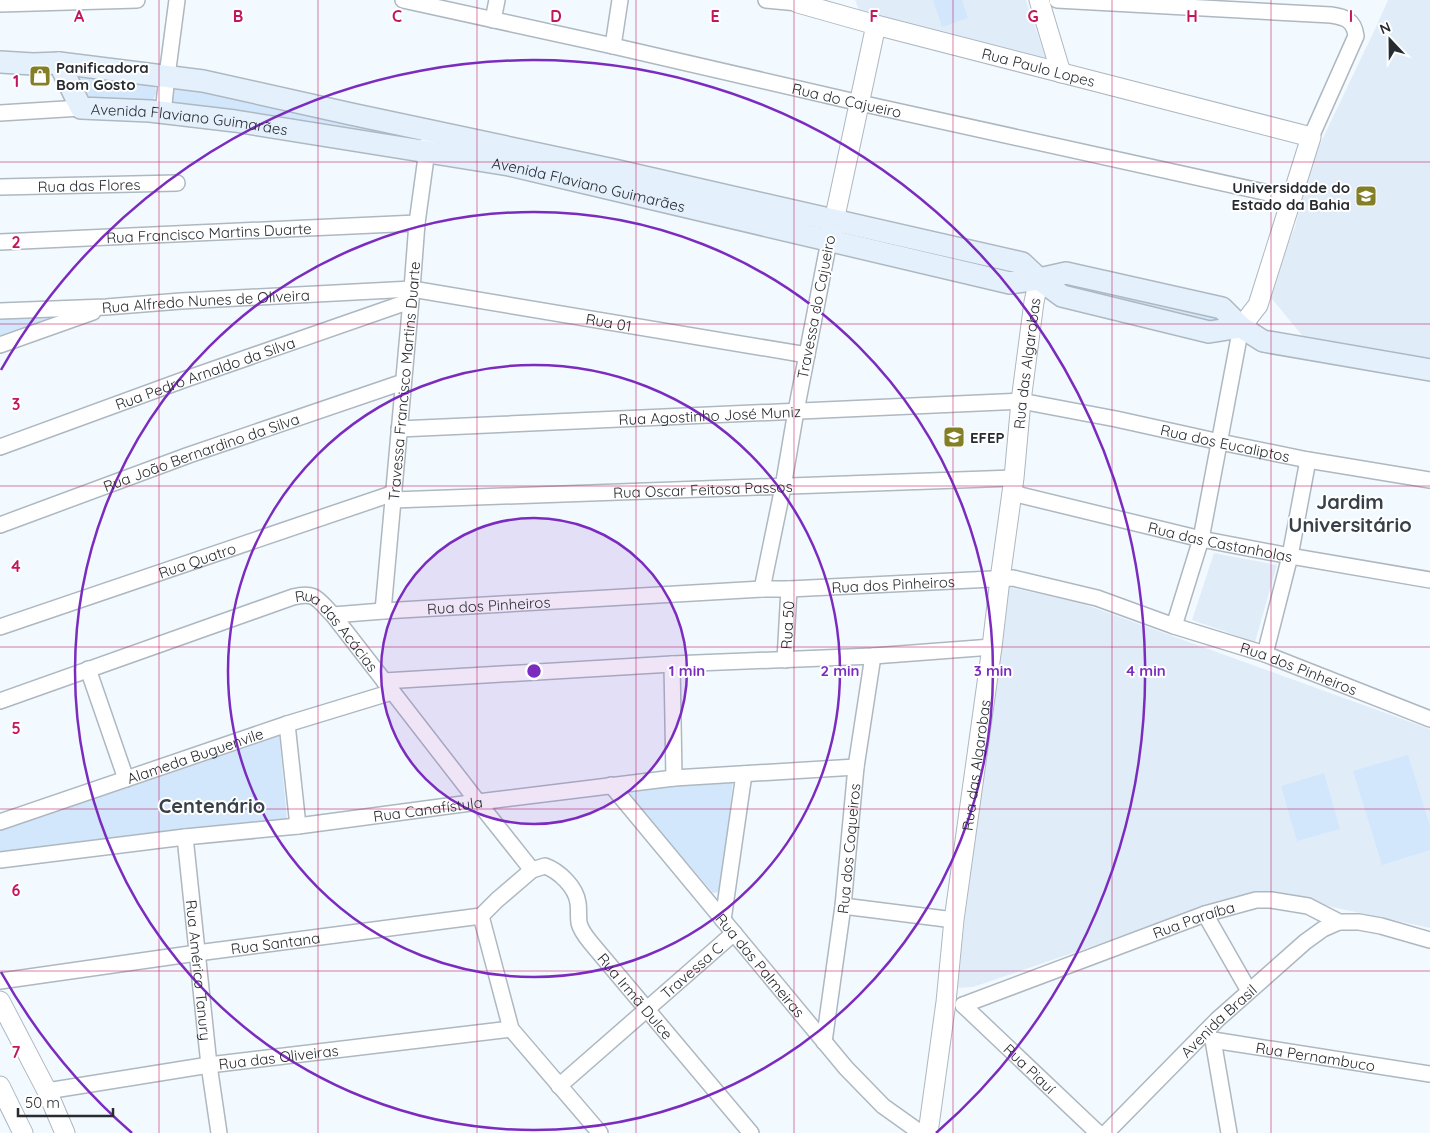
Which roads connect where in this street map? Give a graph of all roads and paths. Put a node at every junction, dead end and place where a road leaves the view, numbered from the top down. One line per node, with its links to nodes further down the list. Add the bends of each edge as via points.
1 (137, 0): 10 (street)
2 (178, 0): 17 (street)
3 (403, 0): 11 (street, Rua do Cajueiro)
4 (496, 0): 11 (street)
5 (620, 0): 13 (street)
6 (766, 0): 9 (street, Rua Paulo Lopes)
7 (1039, 0): 16 (street)
8 (1057, 0): 22 (street, via 1344,17 1355,28 1356,36)
9 (797, 2): 12 (street, Rua Paulo Lopes)
10 (0, 4)
11 (493, 20): 13 (street, Rua do Cajueiro)
12 (876, 25): 16 (street, Rua Paulo Lopes); 18 (street, Travessa do Cajueiro)
13 (613, 46): 18 (street, Rua do Cajueiro)
14 (0, 62): 15 (main road)
15 (59, 63): 17 (main road, Avenida Flaviano Guimarães); 19 (main road, Avenida Flaviano Guimarães)
16 (1061, 73): 22 (street, Rua Paulo Lopes)
17 (166, 76): 20 (street); 23 (main road, Avenida Flaviano Guimarães, via 203,81)
18 (860, 103): 26 (street, Rua do Cajueiro); 27 (street, Travessa do Cajueiro)
19 (81, 108): 20 (main road, Avenida Flaviano Guimarães); 21 (street)
20 (164, 113): 23 (main road, Avenida Flaviano Guimarães)
21 (0, 114)
22 (1311, 137): 26 (street)
23 (429, 142): 27 (main road, Avenida Flaviano Guimarães, via 614,170); 28 (street, Travessa Francisco Martins Duarte); 29 (main road, Avenida Flaviano Guimarães, via 508,165)
24 (177, 183): 25 (street, Rua das Flores)
25 (0, 187)
26 (1291, 198): 35 (street, via 1258,305)
27 (834, 220): 29 (street, Travessa do Cajueiro); 31 (main road, Avenida Flaviano Guimarães, via 1022,263)
28 (417, 223): 30 (street, Rua Francisco Martins Duarte); 32 (street, Travessa Francisco Martins Duarte)
29 (829, 241): 31 (main road, Avenida Flaviano Guimarães, via 1010,283); 37 (street, Travessa do Cajueiro)
30 (0, 242)
31 (1039, 279): 35 (main road, Avenida Flaviano Guimarães, via 1066,273 1222,308); 40 (street, Rua das Algarobas)
32 (411, 295): 33 (street, Rua Alfredo Nunes de Oliveira, via 181,301); 37 (street, Rua 01); 39 (street, Travessa Francisco Martins Duarte); 44 (street, Rua Pedro Arnaldo da Silva)
33 (106, 307): 34 (street, Rua Alfredo Nunes de Oliveira); 36 (street)
34 (0, 311)
35 (1241, 328): 38 (main road, Avenida Flaviano Guimarães, via 1263,342); 43 (street)
36 (0, 345)
37 (807, 355): 41 (street, Travessa do Cajueiro)
38 (1430, 370)
39 (404, 382): 42 (street, Travessa Francisco Martins Duarte); 50 (street, Rua João Bernardino da Silva, via 190,455)
40 (1021, 402): 41 (street, Rua Agostinho José Muniz); 43 (street, Rua dos Eucaliptos, via 1116,418); 47 (street, Rua das Algarobas)
41 (796, 411): 42 (street, Rua Agostinho José Muniz); 48 (street, Travessa do Cajueiro)
42 (399, 429): 49 (street, Travessa Francisco Martins Duarte)
43 (1220, 442): 45 (street, Rua dos Eucaliptos); 51 (street)
44 (0, 447)
45 (1308, 460): 46 (street, Rua dos Eucaliptos); 52 (street)
46 (1430, 480)
47 (1013, 486): 48 (street, Rua Oscar Feitosa Passos); 51 (street, Rua das Castanholas); 53 (street, Rua das Algarobas)
48 (784, 487): 49 (street, Rua Oscar Feitosa Passos); 55 (street, Travessa do Cajueiro)
49 (394, 497): 57 (street, Travessa Francisco Martins Duarte); 60 (street, Rua Quatro)
50 (0, 525)
51 (1201, 539): 52 (street, Rua das Castanholas); 59 (street)
52 (1290, 556): 54 (street, Rua das Castanholas); 62 (street)
53 (1000, 579): 56 (street, Rua dos Pinheiros); 59 (street, Rua dos Pinheiros, via 1013,578 1098,598); 61 (street, Rua das Algarobas)
54 (1430, 580)
55 (762, 589): 56 (street, Rua dos Pinheiros); 57 (street, Rua dos Pinheiros)
56 (789, 589): 64 (street, Rua 50)
57 (383, 611): 58 (street, Rua dos Pinheiros)
58 (333, 615): 66 (street, Rua das Acácias, via 316,597 300,595); 67 (street, Rua das Acácias)
59 (1174, 626): 62 (street, Rua dos Pinheiros)
60 (0, 627)
61 (992, 647): 63 (street, Alameda Buguenvile); 86 (street, Rua das Algarobas)
62 (1265, 654): 69 (street, Rua dos Pinheiros)
63 (873, 656): 64 (street, Alameda Buguenvile); 71 (street, Rua dos Coqueiros)
64 (785, 660): 65 (street, Alameda Buguenvile)
65 (672, 664): 67 (street, Alameda Buguenvile); 73 (street)
66 (88, 669): 68 (street, Rua das Acácias); 74 (street)
67 (388, 687): 70 (street, Alameda Buguenvile); 76 (street, Rua das Acácias)
68 (0, 702)
69 (1430, 719)
70 (287, 724): 74 (street, Alameda Buguenvile); 78 (street)
71 (856, 767): 72 (street, Rua Canafístula); 82 (street, Rua dos Coqueiros)
72 (744, 774): 73 (street, Rua Canafístula); 85 (street)
73 (674, 778): 75 (street, Rua Canafístula)
74 (126, 779): 77 (street, Alameda Buguenvile)
75 (611, 785): 76 (street, Rua Canafístula); 85 (street, Rua das Palmeiras)
76 (478, 802): 78 (street, Rua Canafístula); 81 (street, Rua das Acácias)
77 (0, 822)
78 (298, 826): 79 (street, Rua Canafístula)
79 (185, 837): 80 (street, Rua Canafístula); 90 (street, Rua Américo Tanury)
80 (0, 860)
81 (532, 870): 84 (street); 95 (street, Rua Irmã Dulce, via 545,866 564,878 578,902 583,933)
82 (843, 906): 86 (street); 98 (street, Rua dos Coqueiros)
83 (1206, 914): 87 (street, Rua Paraíba, via 1256,900 1271,900 1308,906); 92 (street); 94 (street, Rua Paraíba)
84 (481, 916): 90 (street, Rua Santana); 96 (street)
85 (723, 920): 88 (street, Rua das Palmeiras)
86 (954, 920): 94 (street, Rua das Algarobas)
87 (1339, 922): 89 (street, Rua Paraíba, via 1381,926); 92 (street, Avenida Brasil, via 1311,937)
88 (734, 933): 95 (street, Travessa C); 98 (street, Rua das Palmeiras)
89 (1430, 940)
90 (197, 953): 91 (street, Rua Santana); 99 (street, Rua Américo Tanury)
91 (0, 981)
92 (1249, 991): 97 (street, Avenida Brasil)
93 (0, 1001): 103 (street)
94 (955, 1003): 111 (street, Rua das Algarobas); 112 (street, Rua Piauí)
95 (646, 1010): 102 (street, Travessa C); 109 (street, Rua Irmã Dulce)
96 (510, 1030): 99 (street, Rua das Oliveiras); 102 (street)
97 (1209, 1036): 100 (street, Rua Pernambuco); 113 (street, Avenida Brasil); 114 (street)
98 (824, 1042): 110 (street, Rua das Palmeiras, via 884,1106)
99 (210, 1065): 103 (street, Rua das Oliveiras); 107 (street, Rua Américo Tanury)
100 (1430, 1074)
101 (0, 1086): 104 (street)
102 (559, 1086): 108 (street)
103 (47, 1091): 106 (street)
104 (6, 1109): 105 (street)
105 (23, 1133)
106 (65, 1133)
107 (219, 1133)
108 (600, 1133)
109 (751, 1133)
110 (921, 1133)
111 (928, 1133)
112 (1098, 1133)
113 (1106, 1133)
114 (1229, 1133)

